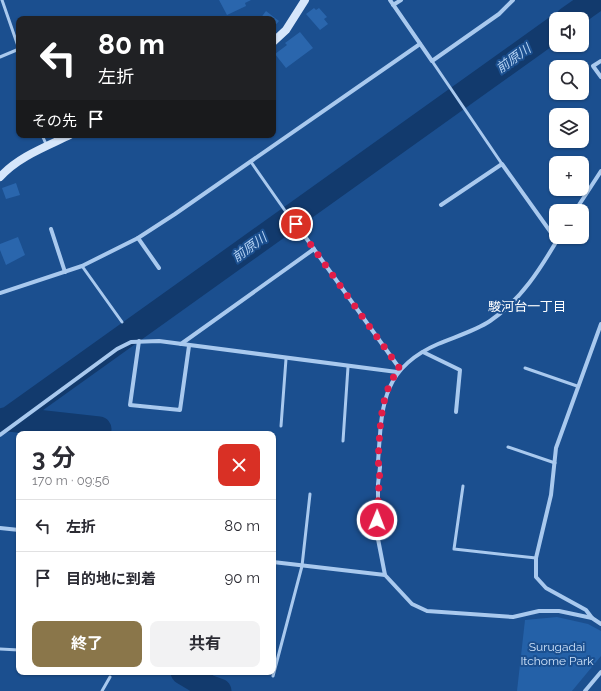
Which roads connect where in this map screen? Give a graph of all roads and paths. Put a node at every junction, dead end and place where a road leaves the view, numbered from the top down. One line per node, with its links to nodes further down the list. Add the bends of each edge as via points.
1 (2, 0): 8 (lane)
2 (390, 0): 6 (street)
3 (401, 0): 6 (street)
4 (513, 0): 12 (street, via 499,14)
5 (302, 2): 7 (street, via 286,30)
6 (393, 5): 9 (street)
7 (276, 39)
8 (16, 40)
9 (420, 44): 12 (street); 18 (street)
10 (16, 50): 11 (lane)
11 (0, 57)
12 (432, 61): 19 (lane)
13 (601, 61): 14 (street, via 593,66)
14 (601, 77)
15 (43, 138): 17 (lane)
16 (63, 138): 17 (street)
17 (46, 146): 21 (street, via 19,160)
18 (251, 162): 24 (lane); 28 (street)
19 (502, 164): 23 (street); 26 (street)
20 (601, 171): 22 (street)
21 (0, 177)
22 (580, 204)
23 (441, 205)
24 (286, 212)
25 (296, 224): 30 (street)
26 (549, 227)
27 (50, 229): 33 (street)
28 (138, 238): 31 (street); 32 (street)
29 (555, 244): 40 (street, via 519,297 490,321)
30 (314, 249): 38 (street); 44 (street)
31 (82, 266): 33 (street); 35 (lane)
32 (159, 268)
33 (65, 272): 34 (street)
34 (0, 293)
35 (122, 322)
36 (601, 324): 45 (street)
37 (139, 341): 38 (street); 39 (street, via 130,405 180,410); 48 (street, via 116,349)
38 (181, 344): 39 (street)
39 (189, 346): 41 (street)
40 (422, 352): 44 (street); 46 (street, via 460,370)
41 (286, 359): 42 (street); 47 (lane)
42 (348, 367): 44 (street); 49 (lane)
43 (525, 368): 45 (lane)
44 (398, 371): 59 (street, via 382,412 378,462 378,539)
45 (577, 386): 51 (street, via 556,448)
46 (456, 412)
47 (281, 426)
48 (0, 435)
49 (344, 441)
50 (508, 447): 51 (lane)
51 (554, 463): 56 (street, via 551,495)
52 (463, 486): 56 (lane, via 454,549)
53 (310, 494): 58 (lane)
54 (0, 528): 55 (street)
55 (16, 530)
56 (536, 558): 60 (street, via 536,577 546,588 568,598 586,610)
57 (276, 562): 58 (street)
58 (302, 566): 59 (street); 64 (lane)
59 (385, 575): 60 (street, via 412,604 427,611 513,617 539,611 559,611)
60 (592, 618): 61 (street)
61 (601, 624)
62 (0, 649): 63 (lane)
63 (16, 650)
64 (276, 665)
65 (601, 672): 68 (street)
66 (110, 677): 67 (lane)
67 (102, 691)
68 (585, 691)

